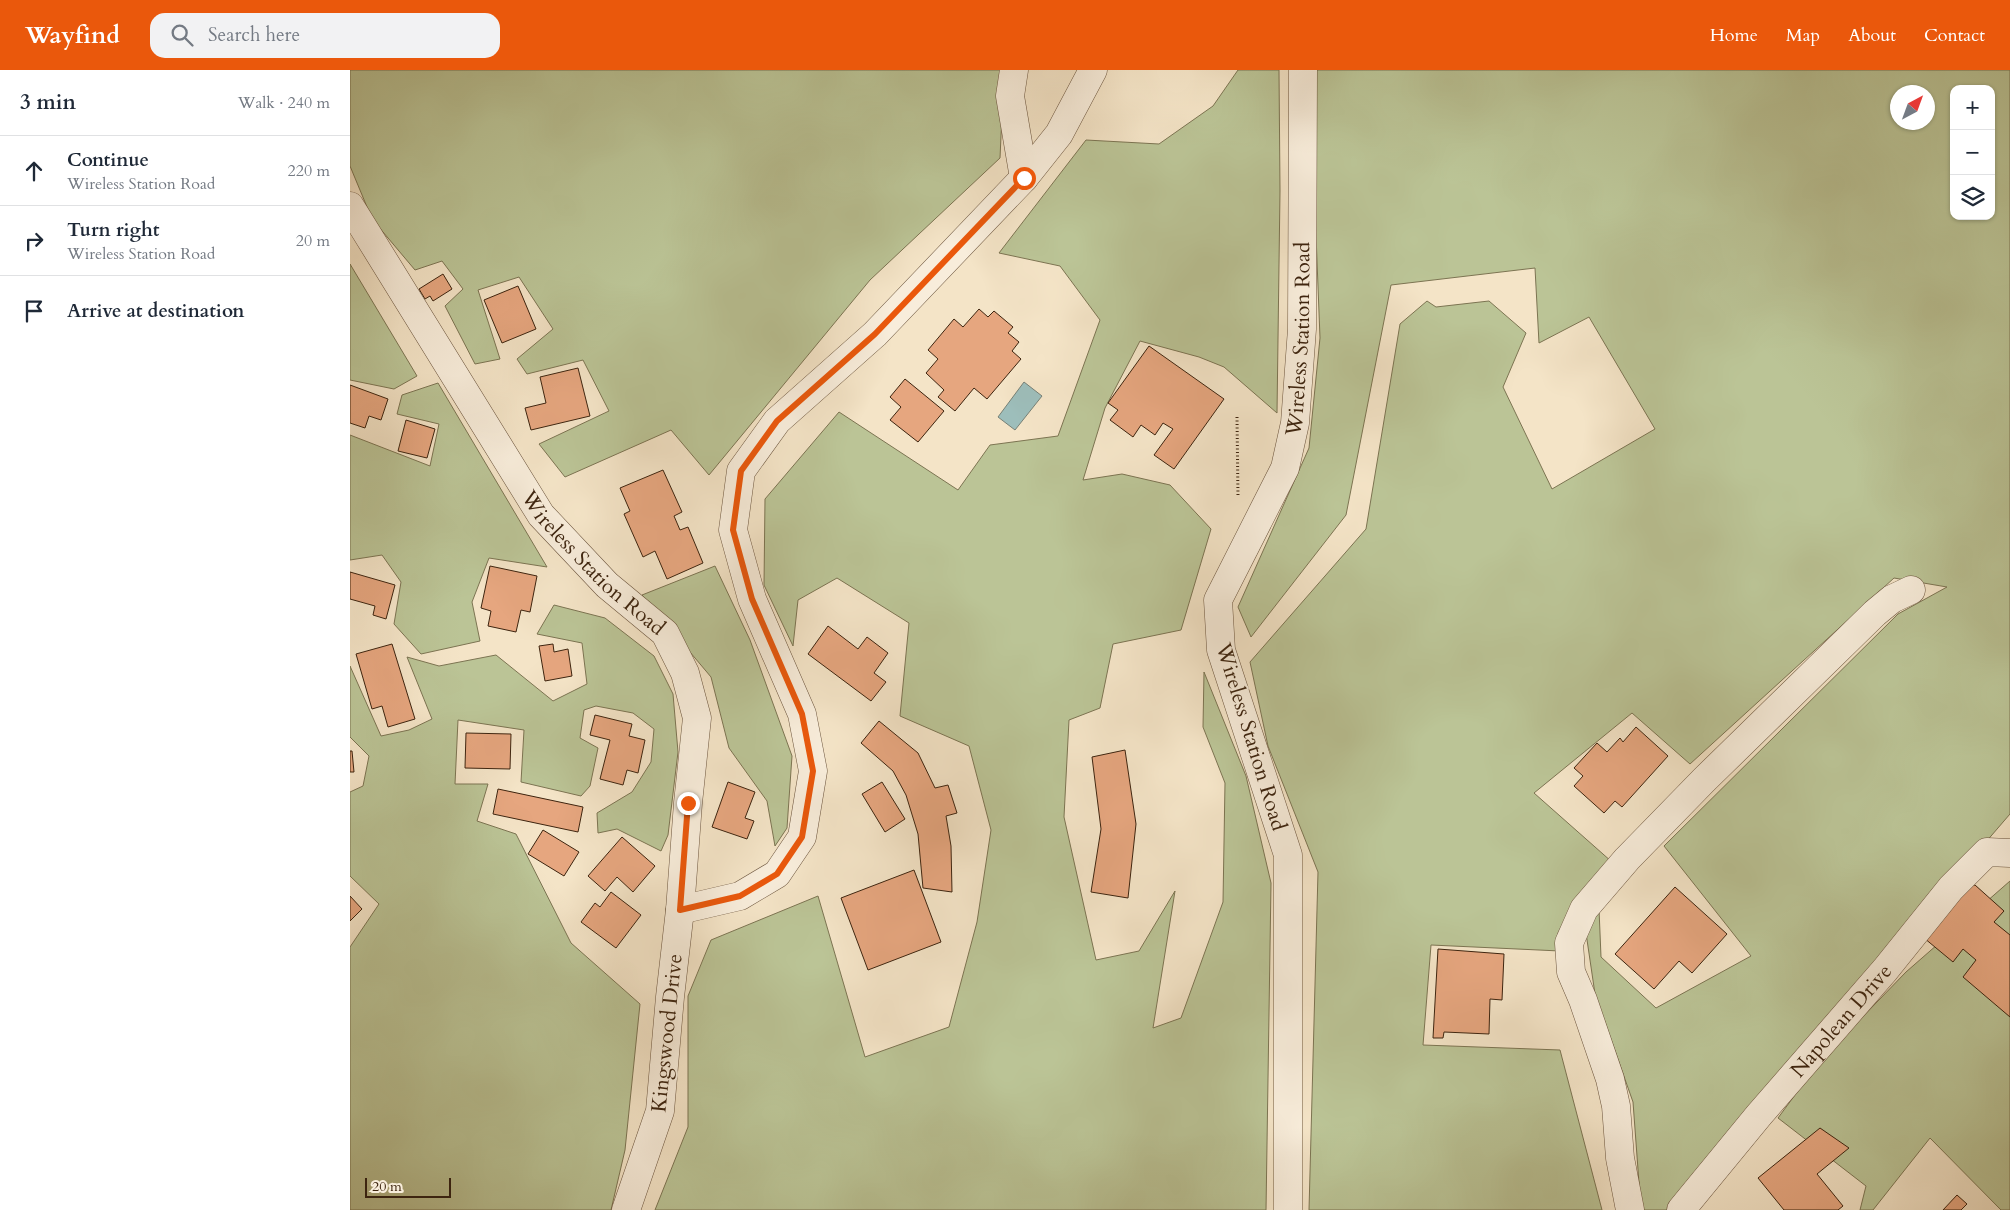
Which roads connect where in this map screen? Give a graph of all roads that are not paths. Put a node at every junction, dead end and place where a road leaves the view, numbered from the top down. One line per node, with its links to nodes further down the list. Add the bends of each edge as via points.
1 (1014, 70): 4 (street, via 1010,96)
2 (1093, 70): 4 (street, via 1059,134)
3 (1302, 70): 10 (street, Wireless Station Road, via 1302,329 1295,423 1284,468 1218,600 1221,650 1288,855)
4 (1024, 178): 8 (street, via 875,334 777,421 741,471 733,530 752,599 802,714 813,771 802,837 777,874 740,896)
5 (350, 206): 8 (street, Wireless Station Road, via 541,515 606,585 665,633 685,673 697,718)
6 (1912, 590): 11 (street, via 1892,599 1875,613 1704,780 1627,859 1584,909 1569,943 1571,972 1610,1079)
7 (2010, 853): 12 (street, Napolean Drive, via 1987,852 1951,888)
8 (680, 910): 9 (street, Kingswood Drive, via 660,1111)
9 (626, 1210)
10 (1288, 1210)
11 (1630, 1210)
12 (1681, 1210)

